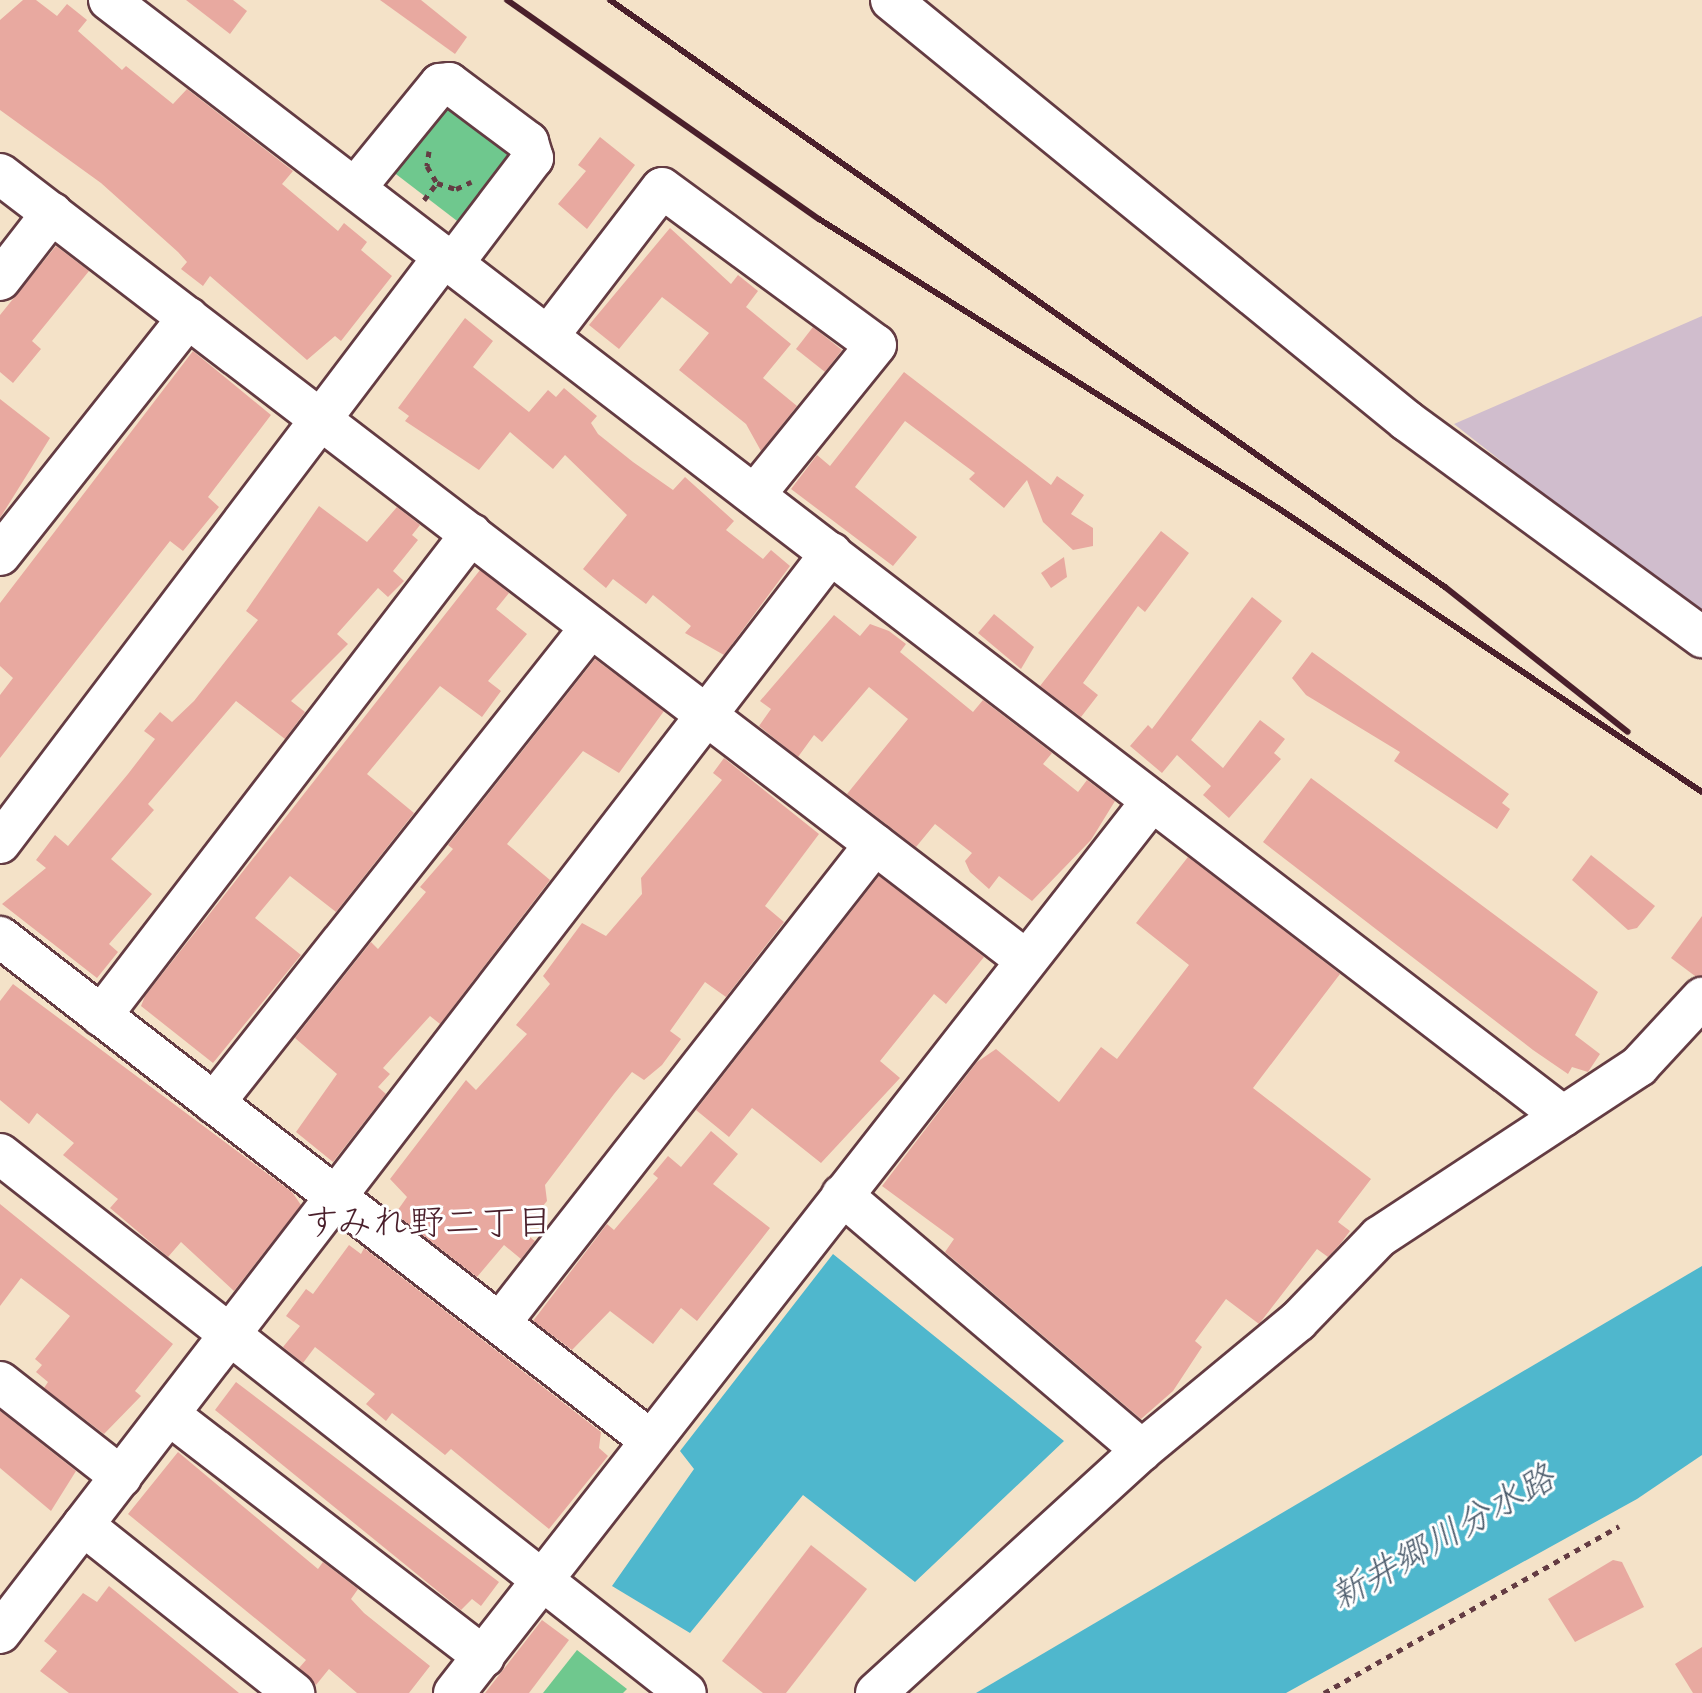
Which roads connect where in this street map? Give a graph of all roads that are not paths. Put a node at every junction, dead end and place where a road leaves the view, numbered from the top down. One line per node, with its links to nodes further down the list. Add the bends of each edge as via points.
1 (109, 0): 4 (street)
2 (891, 0): 16 (street, via 1407,421)
3 (0, 174): 5 (street)
4 (356, 187): 6 (street); 6 (street, via 440,84 449,83 528,142 533,158)
5 (52, 213): 7 (street); 8 (street)
6 (450, 258): 9 (street); 10 (street)
7 (0, 280)
8 (188, 318): 10 (street); 14 (street)
9 (549, 335): 11 (street); 11 (street, via 662,188 876,345)
10 (321, 420): 12 (street); 19 (street)
11 (757, 492): 13 (street)
12 (471, 534): 15 (street); 24 (street)
13 (831, 553): 17 (street); 18 (street)
14 (0, 555)
15 (591, 627): 17 (street); 25 (street)
16 (1702, 637)
17 (705, 714): 20 (street); 29 (street)
18 (1152, 801): 22 (street); 26 (street)
19 (0, 843)
20 (875, 844): 22 (street); 30 (street)
21 (0, 937): 24 (street)
22 (1026, 960): 28 (street)
23 (1702, 998): 26 (street, via 1639,1066)
24 (101, 1016): 25 (street)
25 (214, 1103): 29 (street)
26 (1563, 1116): 35 (street, via 1379,1237 1298,1321)
27 (0, 1154): 31 (street)
28 (842, 1195): 34 (street); 35 (street)
29 (339, 1199): 30 (street); 31 (street)
30 (500, 1323): 34 (street)
31 (232, 1336): 33 (street); 38 (street)
32 (1, 1385): 36 (street)
33 (171, 1416): 36 (street); 40 (street)
34 (650, 1440): 38 (street)
35 (1142, 1450): 44 (street)
36 (121, 1477): 37 (street)
37 (83, 1525): 39 (street); 41 (street)
38 (544, 1581): 40 (street); 43 (street)
39 (0, 1633)
40 (484, 1657): 42 (street)
41 (294, 1693)
42 (454, 1693)
43 (686, 1693)
44 (876, 1693)

